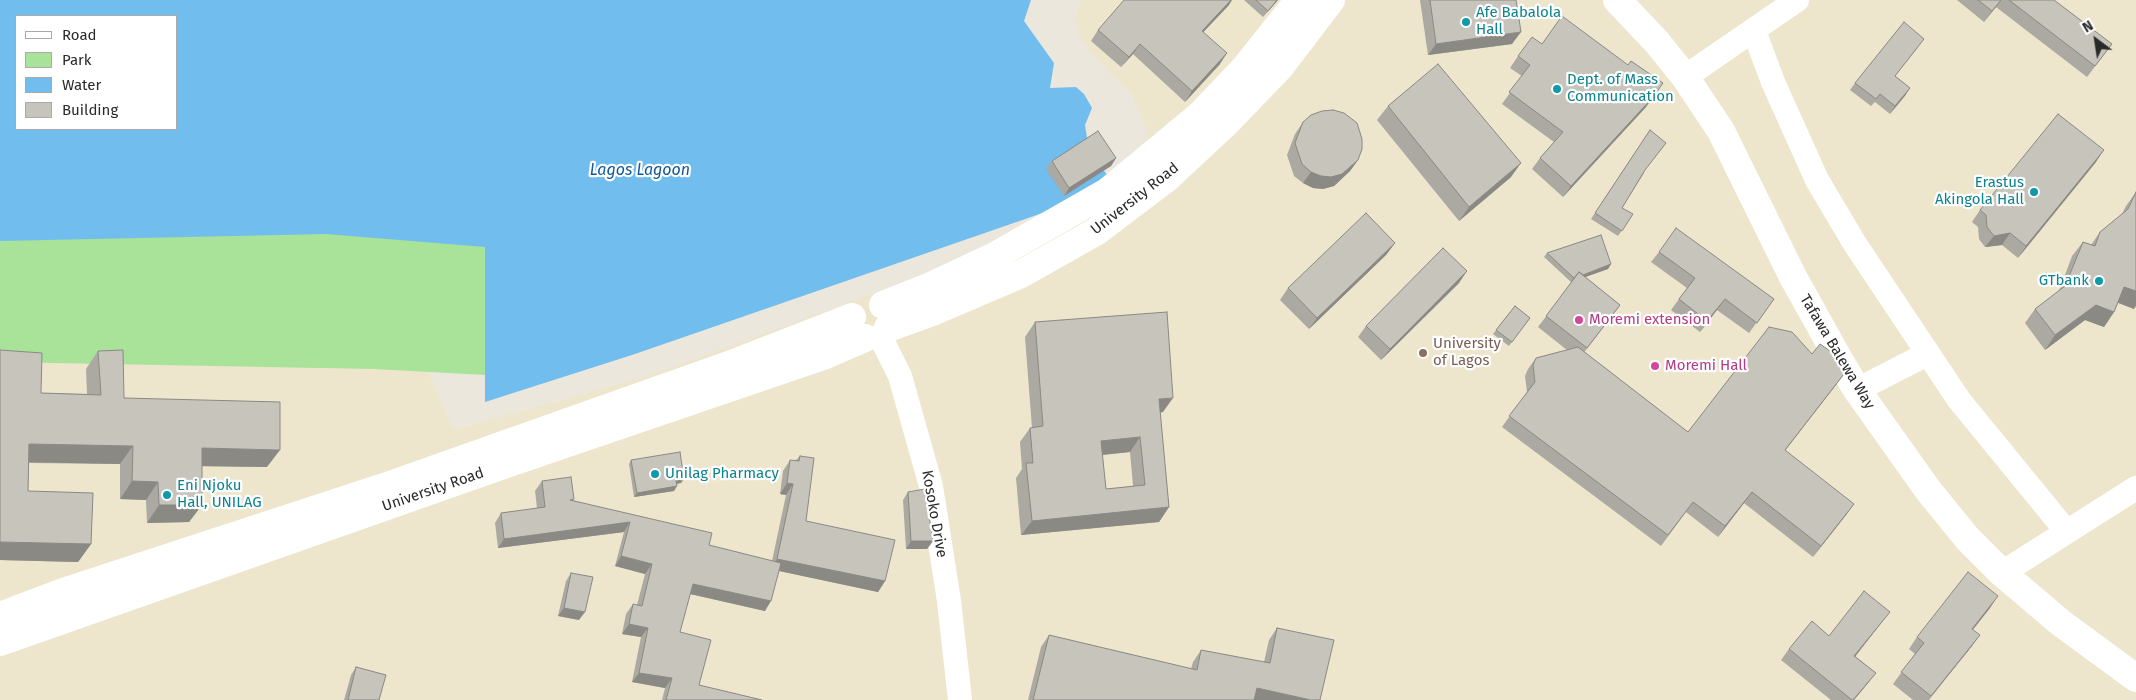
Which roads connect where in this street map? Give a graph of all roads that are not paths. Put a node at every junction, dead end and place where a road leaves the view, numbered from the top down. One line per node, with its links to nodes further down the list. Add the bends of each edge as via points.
1 (1299, 0): 7 (main road, University Road, via 1244,69 1200,115 1107,192 995,256 931,286)
2 (1331, 0): 7 (main road, University Road, via 1280,67 1226,123 1167,178 1097,231 1021,274 932,312)
3 (1617, 0): 6 (main road, Tafawa Balewa Way)
4 (1797, 0): 5 (street)
5 (1754, 31): 6 (street); 8 (street, via 1817,180)
6 (1685, 77): 9 (main road, Tafawa Balewa Way, via 1721,131 1793,277)
7 (874, 325): 13 (main road, University Road, via 729,365 393,484 63,592); 14 (main road, University Road, via 826,355); 16 (street, Kosoko Drive, via 900,376 931,486)
8 (1927, 354): 9 (street); 11 (street, via 1959,400)
9 (1856, 390): 12 (main road, Tafawa Balewa Way, via 1928,490 1967,538)
10 (2136, 488): 11 (street)
11 (2067, 532): 12 (street)
12 (2002, 573): 15 (main road, Tafawa Balewa Way, via 2061,623)
13 (0, 616)
14 (0, 642)
15 (2136, 678)
16 (960, 700)

